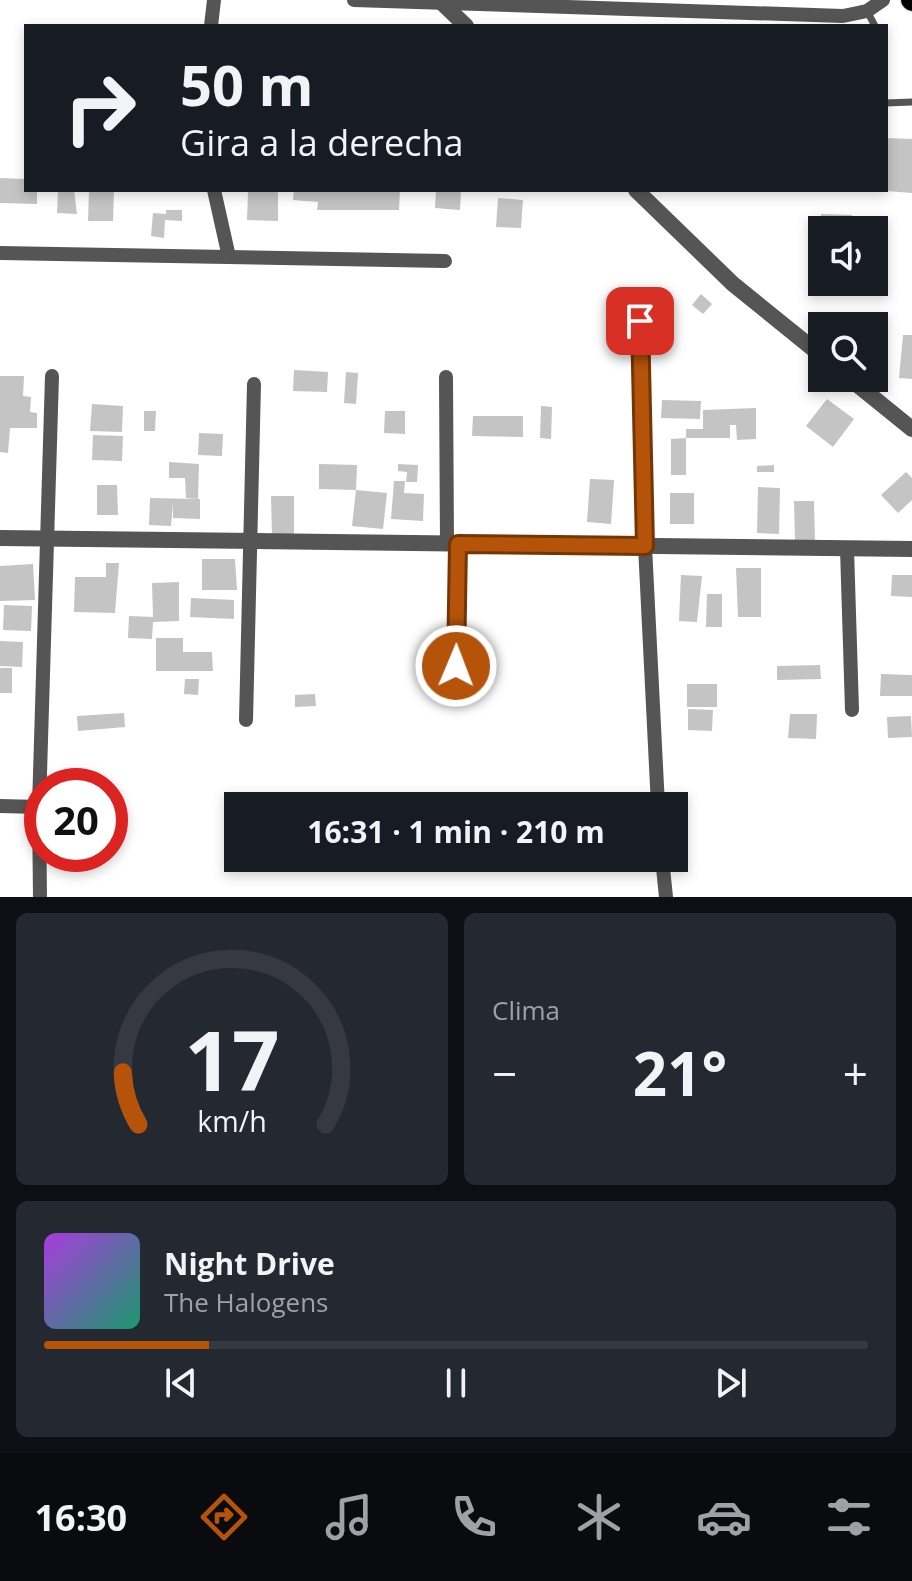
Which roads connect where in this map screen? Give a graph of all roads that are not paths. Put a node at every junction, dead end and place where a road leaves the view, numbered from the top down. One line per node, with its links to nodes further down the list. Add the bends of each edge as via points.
1 (214, 0): 6 (street)
2 (354, 0): 4 (street)
3 (883, 0): 5 (street)
4 (441, 2): 5 (street, via 843,16); 7 (street)
5 (867, 11): 8 (lane)
6 (211, 24)
7 (464, 24)
8 (874, 24)
9 (912, 102): 10 (lane)
10 (888, 103)
11 (214, 192): 14 (street)
12 (638, 192): 17 (street, via 733,284)
13 (0, 253): 14 (street)
14 (229, 257): 15 (street)
15 (445, 261)
16 (640, 321): 27 (street)
17 (808, 345)
18 (52, 376): 24 (street)
19 (446, 377): 26 (street)
20 (254, 384): 25 (street)
21 (866, 392): 22 (street)
22 (912, 429)
23 (0, 538): 24 (street)
24 (46, 539): 25 (street); 33 (street)
25 (250, 541): 26 (street); 32 (street)
26 (452, 544): 27 (street); 30 (lane)
27 (645, 546): 28 (street); 34 (street)
28 (847, 549): 29 (street); 31 (street)
29 (912, 549)
30 (456, 666)
31 (852, 710)
32 (246, 720)
33 (40, 768)
34 (657, 792)
35 (0, 806): 36 (street)
36 (24, 807)
37 (40, 872): 39 (street)
38 (663, 872): 40 (street)
39 (40, 897)
40 (666, 897)

